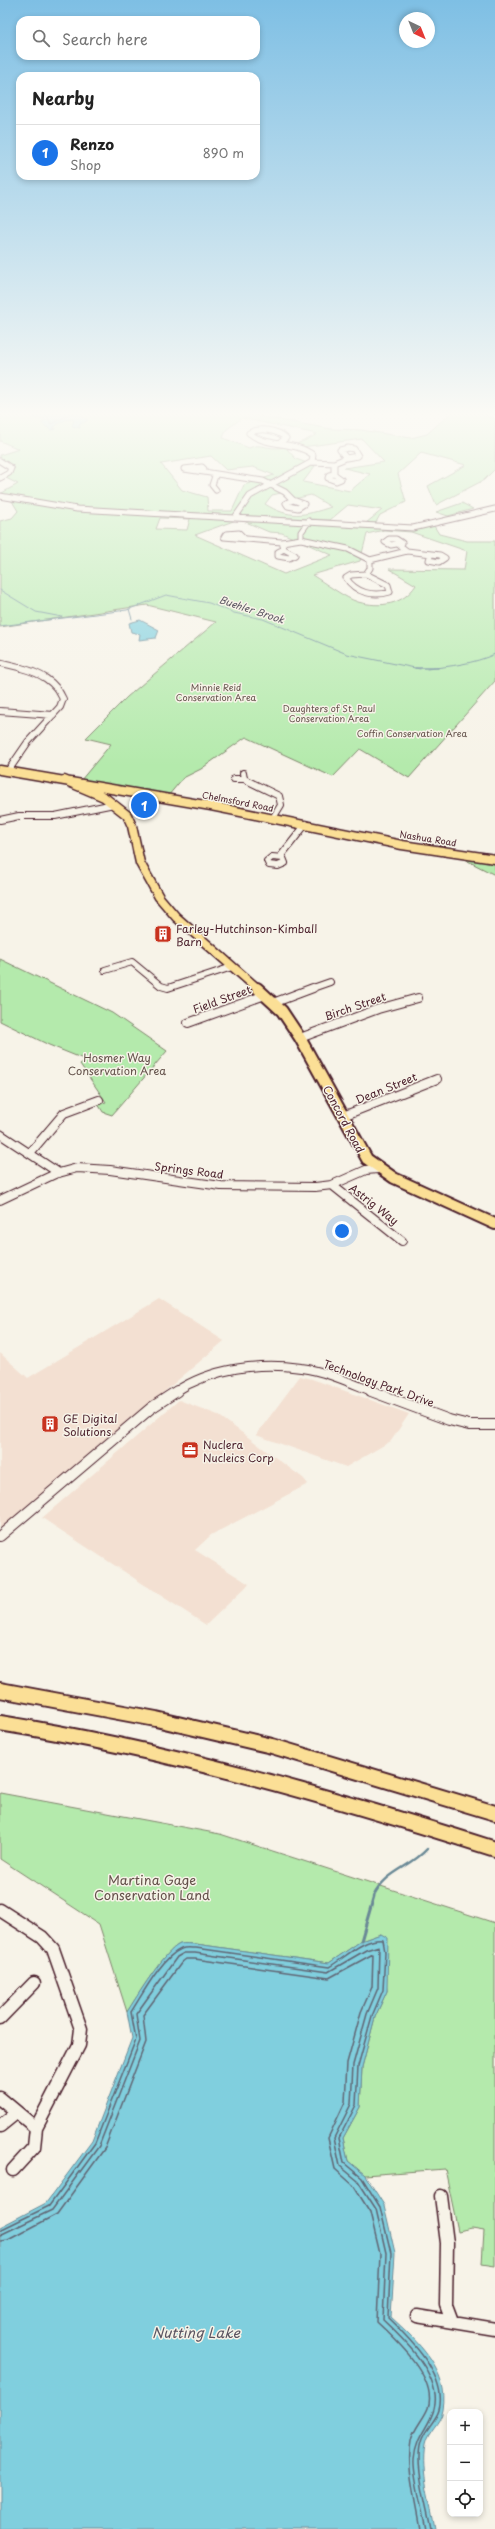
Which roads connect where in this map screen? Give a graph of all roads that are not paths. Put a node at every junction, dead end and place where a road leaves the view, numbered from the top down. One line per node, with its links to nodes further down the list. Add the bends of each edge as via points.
1 (302, 530): 3 (street)
2 (244, 538): 4 (street)
3 (301, 539): 4 (street); 9 (street, via 348,549)
4 (282, 542): 6 (street)
5 (399, 545): 7 (street)
6 (284, 550)
7 (407, 552): 8 (street); 9 (street)
8 (430, 556)
9 (370, 560): 10 (street, via 370,568)
10 (366, 574): 10 (street, via 388,585 390,592 382,595 365,593 346,578)
11 (0, 663): 13 (street, via 29,670 52,684 63,700)
12 (0, 711): 13 (street)
13 (53, 715): 14 (street)
14 (4, 770): 16 (main road)
15 (234, 779): 20 (street, via 244,776 279,795 281,805)
16 (68, 781): 17 (main road, Chelmsford Road); 18 (main road, Concord Road)
17 (115, 789): 18 (main road); 20 (main road, Chelmsford Road)
18 (104, 798): 19 (main road, Concord Road)
19 (114, 804): 21 (street, via 52,817 19,816); 26 (main road, Concord Road, via 131,822 140,863 159,897 176,917)
20 (273, 818): 22 (main road, Chelmsford Road)
21 (0, 820)
22 (306, 824): 23 (main road, Chelmsford Road); 24 (street)
23 (358, 835): 25 (main road, Nashua Road, via 408,846)
24 (280, 857)
25 (495, 859)
26 (232, 967): 27 (street, via 164,988 132,962); 29 (main road, Concord Road)
27 (105, 970)
28 (330, 982): 31 (street)
29 (264, 995): 31 (main road, Concord Road); 32 (street, Field Street)
30 (418, 998): 33 (street, Birch Street, via 378,1009)
31 (273, 1003): 33 (main road, Concord Road, via 282,1011)
32 (188, 1023)
33 (300, 1038): 36 (main road, Concord Road)
34 (436, 1079): 36 (street, Dean Street)
35 (99, 1100): 38 (street, via 64,1113)
36 (343, 1116): 39 (main road, Concord Road, via 363,1155)
37 (0, 1134): 38 (street)
38 (30, 1153): 40 (street)
39 (378, 1169): 41 (street, Springs Road, via 355,1174); 43 (main road, Concord Road)
40 (59, 1173): 41 (street, Springs Road, via 87,1168 221,1186); 42 (street, Springs Road)
41 (332, 1185): 44 (street, Astrig Way)
42 (0, 1200)
43 (495, 1224)
44 (402, 1241)
45 (495, 1425): 46 (street, Technology Park Drive, via 469,1425 448,1420 337,1378 302,1368 260,1366 220,1371 190,1382 151,1408)
46 (0, 1536)
47 (0, 1690): 49 (highway, via 127,1713 264,1744 359,1770)
48 (0, 1723): 50 (highway, via 136,1747 264,1778)
49 (495, 1813)
50 (495, 1849)
51 (0, 1910): 57 (street, via 42,1937 53,1949 81,2029 78,2045)
52 (34, 1983): 53 (street)
53 (0, 2018)
54 (0, 2098): 55 (street)
55 (16, 2113): 56 (street); 57 (street)
56 (0, 2126)
57 (36, 2128): 58 (street, via 34,2147)
58 (13, 2170)
59 (441, 2196): 61 (street, via 447,2249 446,2305)
60 (417, 2316): 61 (street)
61 (452, 2322): 62 (street)
62 (495, 2329)

